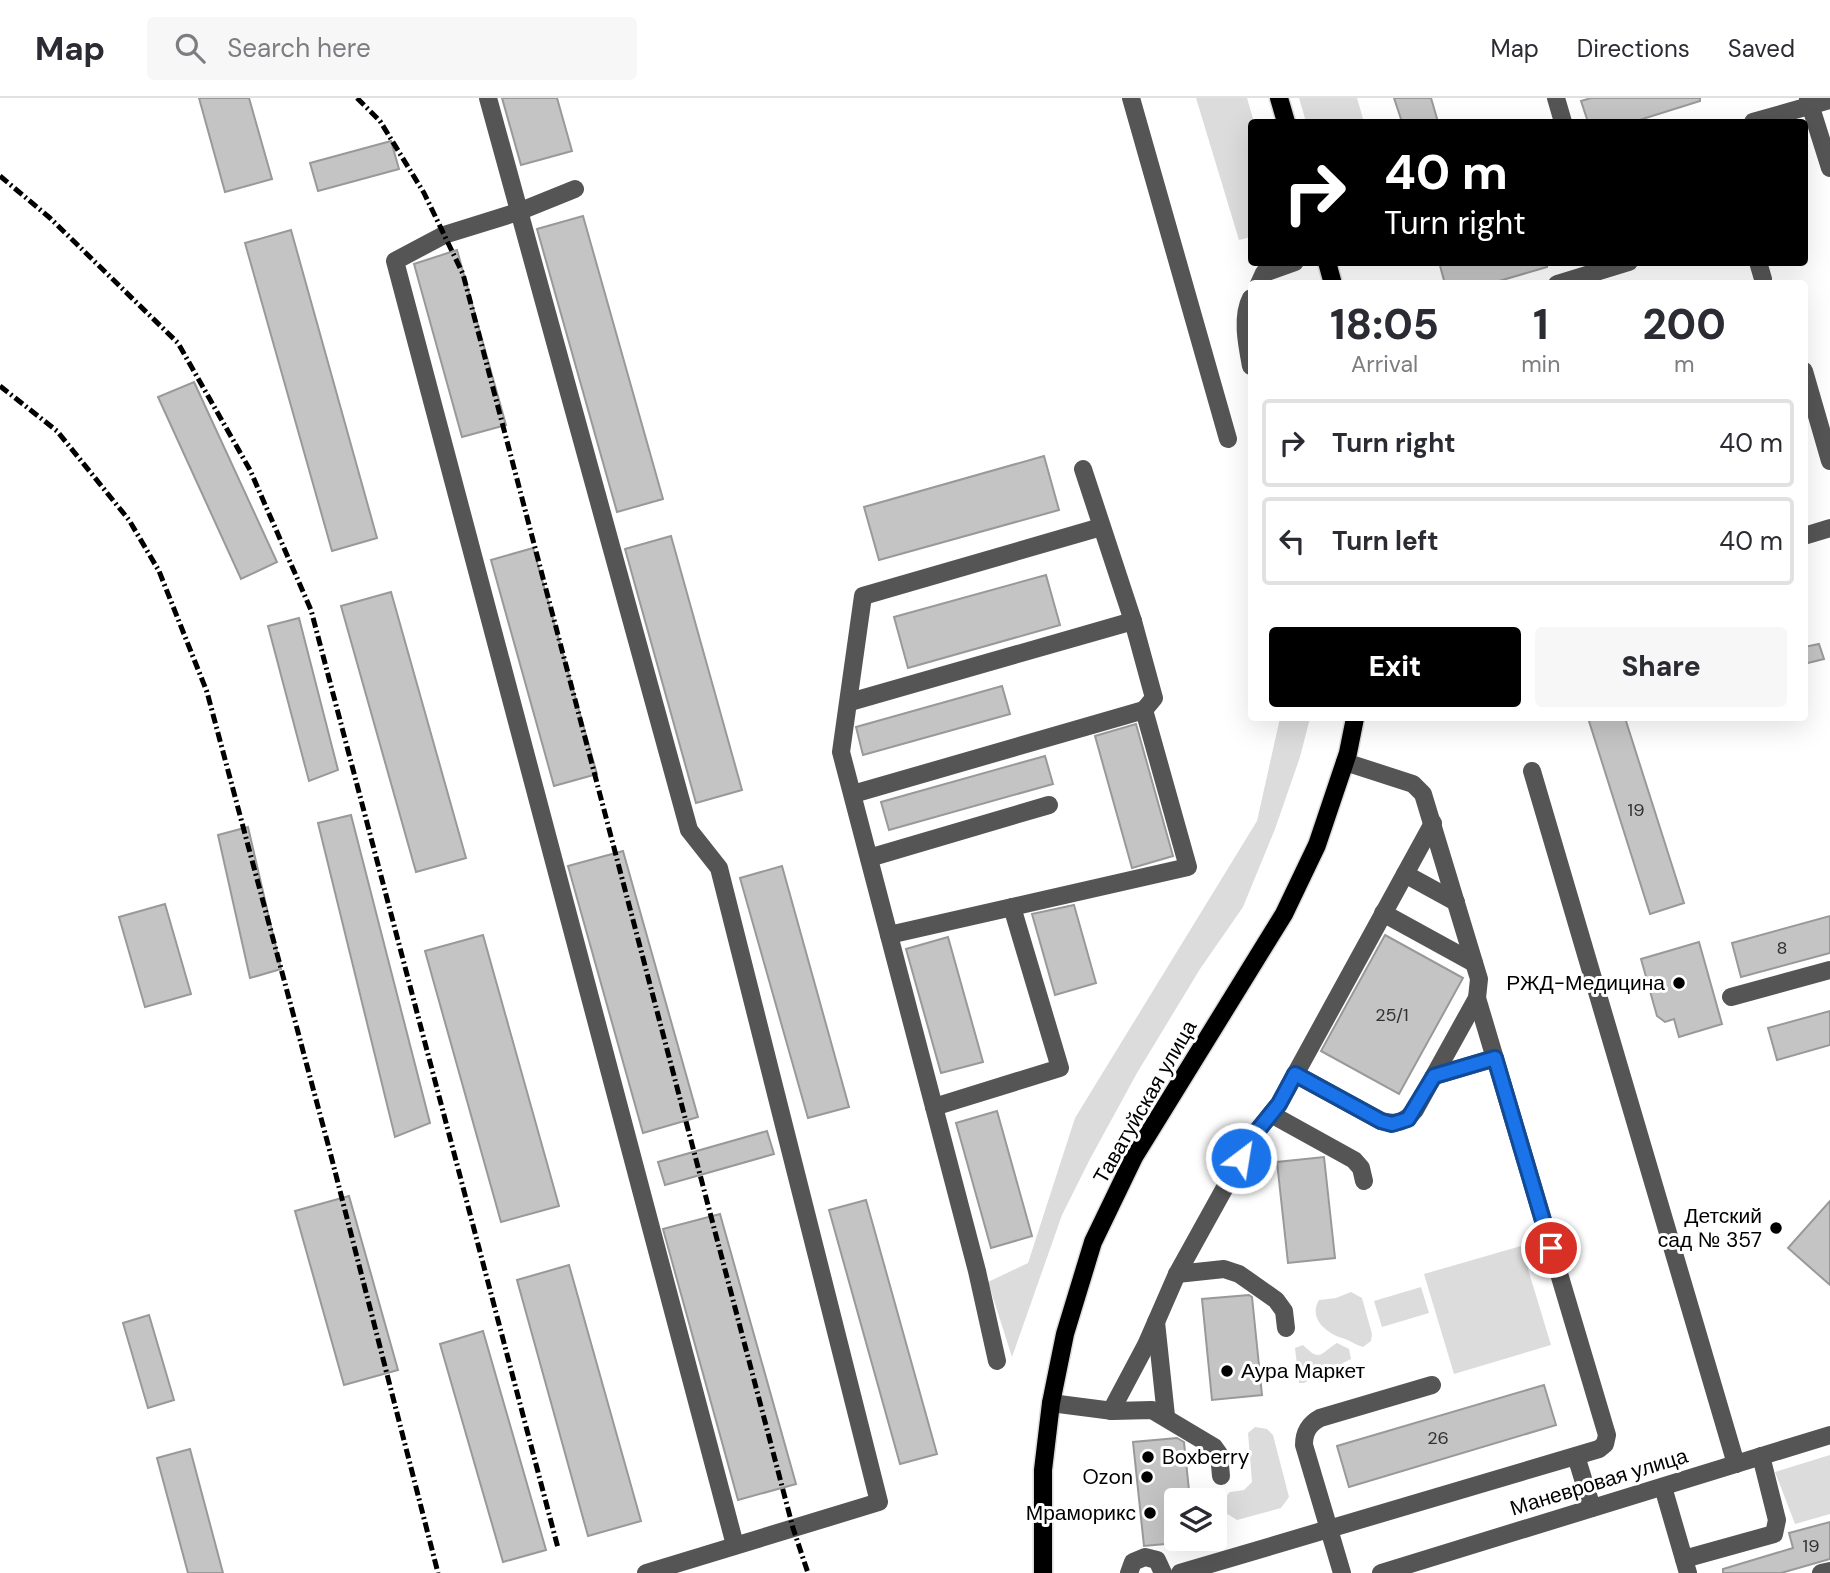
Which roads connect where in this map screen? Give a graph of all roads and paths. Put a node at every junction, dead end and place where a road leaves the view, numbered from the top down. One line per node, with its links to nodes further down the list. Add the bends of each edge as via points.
1 (488, 98): 12 (street)
2 (1131, 98): 20 (street)
3 (1279, 98): 7 (main road)
4 (1556, 98): 8 (street)
5 (1830, 100): 6 (street)
6 (1810, 102): 9 (street); 10 (street)
7 (1285, 119)
8 (1562, 119)
9 (1762, 119)
10 (1830, 168)
11 (575, 189): 12 (street)
12 (518, 212): 67 (street, via 444,235 395,261); 67 (street, via 689,830 719,868 879,1502)
13 (1284, 266): 15 (street, via 1264,273)
14 (1616, 266): 16 (street)
15 (1261, 280)
16 (1570, 280)
17 (1248, 305): 18 (street)
18 (1248, 348)
19 (1808, 385): 21 (street)
20 (1228, 439)
21 (1830, 461)
22 (1083, 470): 23 (street)
23 (1101, 527): 26 (street); 27 (street, via 863,596)
24 (1830, 528): 25 (street)
25 (1808, 535)
26 (1133, 621): 27 (street); 28 (street, via 1154,698)
27 (850, 702): 32 (street, via 841,752)
28 (1144, 710): 32 (street); 38 (street, via 1188,867)
29 (1354, 721): 30 (main road, Таватуйская улица)
30 (1345, 762): 34 (street, via 1417,787); 56 (main road, Таватуйская улица, via 1317,845 1284,914 1134,1157 1093,1242 1065,1334)
31 (1532, 771): 62 (street)
32 (853, 794): 35 (street)
33 (1049, 806): 35 (street)
34 (1433, 824): 36 (street); 37 (street)
35 (869, 858): 40 (street)
36 (1405, 873): 37 (street); 39 (street)
37 (1456, 902): 41 (street)
38 (1012, 907): 40 (street); 48 (street, via 1060,1068)
39 (1383, 913): 41 (street); 46 (street)
40 (889, 935): 48 (street)
41 (1474, 963): 43 (street, via 1480,984)
42 (1830, 970): 44 (street)
43 (1477, 998): 45 (street); 47 (street)
44 (1731, 998)
45 (1495, 1058): 47 (street); 60 (street, via 1607,1435 1603,1447)
46 (1295, 1074): 47 (street, via 1392,1124 1408,1119); 49 (street)
47 (1434, 1076)
48 (934, 1107): 54 (street)
49 (1271, 1114): 50 (street, via 1354,1160); 51 (street, via 1254,1135)
50 (1364, 1181)
51 (1177, 1274): 52 (street); 53 (street, via 1224,1269 1239,1274 1280,1304)
52 (1156, 1322): 57 (street); 58 (street)
53 (1286, 1328)
54 (997, 1361)
55 (1432, 1385): 66 (street, via 1320,1418 1308,1428 1304,1445)
56 (1051, 1403): 57 (street); 71 (main road, Таватуйская улица, via 1043,1470)
57 (1111, 1411): 58 (street, via 1147,1409)
58 (1166, 1416): 63 (street, via 1214,1447)
59 (1830, 1435): 61 (street, Маневровая улица)
60 (1576, 1456): 65 (street); 66 (street)
61 (1761, 1456): 62 (street, Маневровая улица); 68 (street, via 1777,1520 1774,1534)
62 (1736, 1464): 64 (street, Маневровая улица)
63 (1221, 1476)
64 (1663, 1487): 65 (street, Маневровая улица); 68 (street)
65 (1592, 1508): 76 (street, Маневровая улица)
66 (1329, 1529): 74 (street); 75 (street)
67 (735, 1545): 70 (street)
68 (1686, 1566)
69 (1830, 1571): 77 (street)
70 (646, 1573)
71 (1043, 1573)
72 (1129, 1573): 73 (street, via 1133,1562 1144,1557 1157,1560)
73 (1163, 1573)
74 (1180, 1573)
75 (1342, 1573)
76 (1381, 1573)
77 (1822, 1573)

